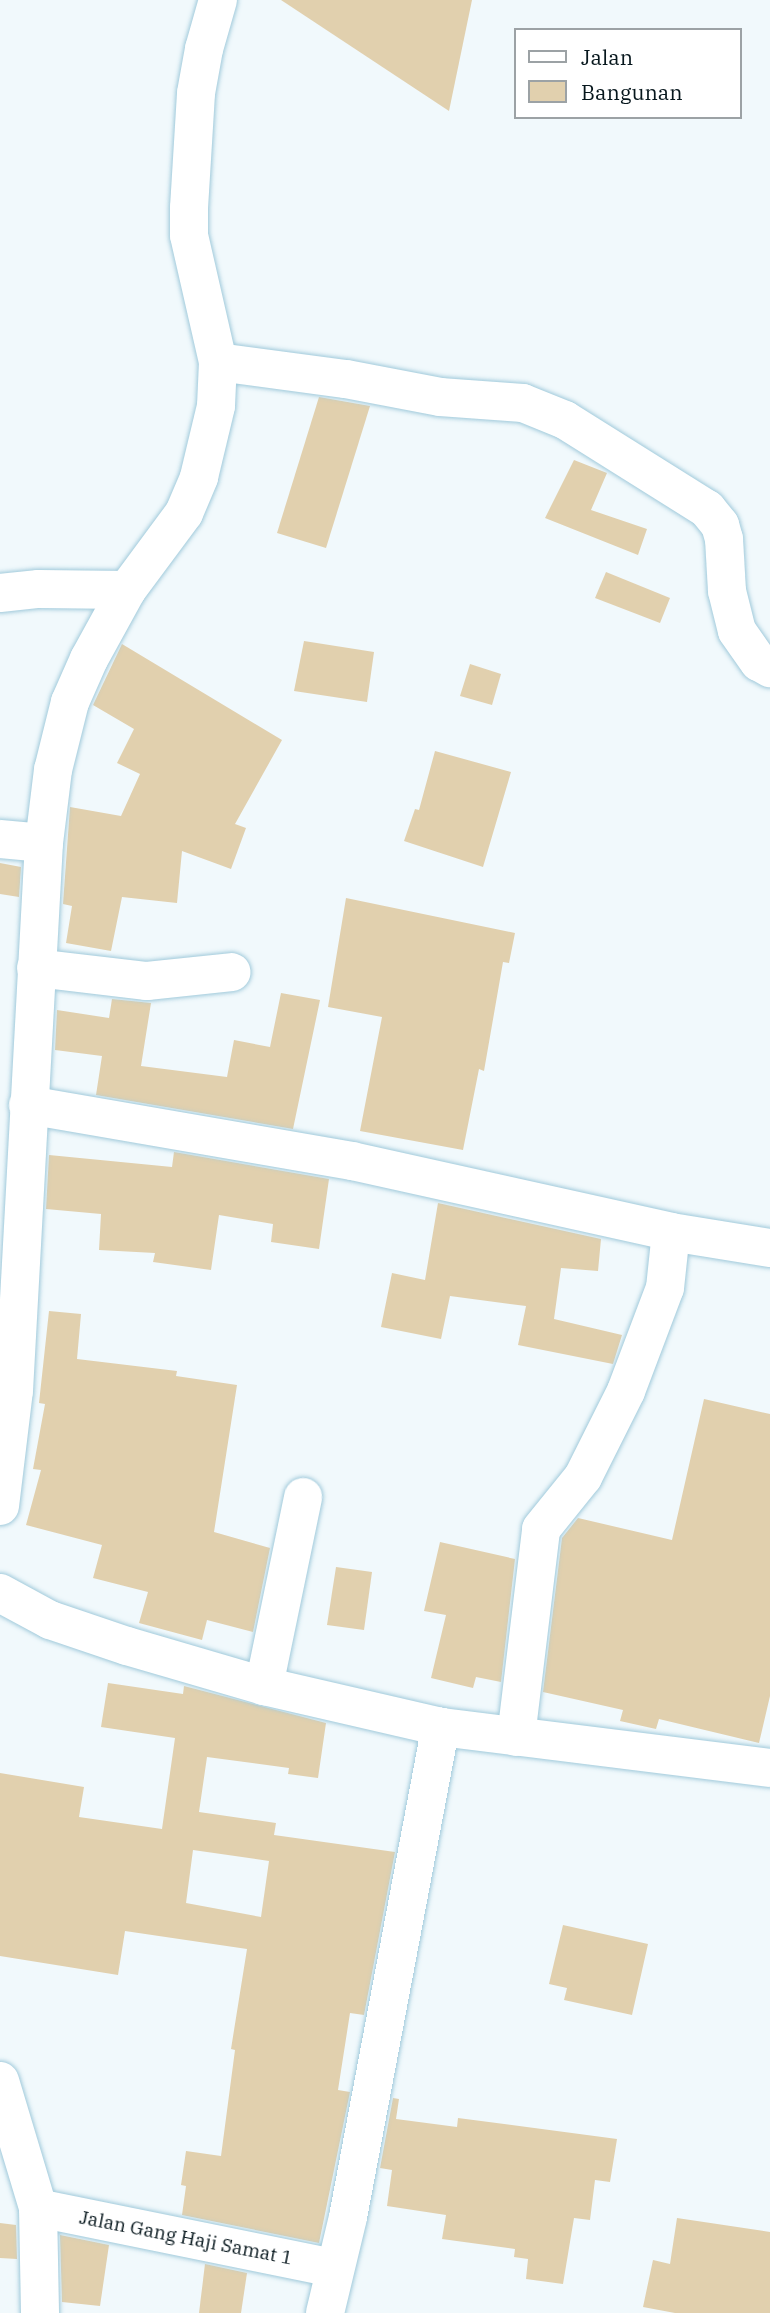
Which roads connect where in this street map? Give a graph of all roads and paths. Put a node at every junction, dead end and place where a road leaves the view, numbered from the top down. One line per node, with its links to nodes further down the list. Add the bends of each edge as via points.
1 (218, 0): 2 (street, via 196,93 188,208 189,235)
2 (218, 362): 3 (street, via 216,406 199,477 184,513); 5 (street, via 440,397 523,403 565,420 707,509 724,539 727,591 737,631 759,662)
3 (127, 590): 4 (street); 7 (street, via 70,702 53,770)
4 (0, 593)
5 (770, 668)
6 (0, 839): 7 (street)
7 (44, 843): 8 (street)
8 (36, 968): 9 (street, via 147,981); 10 (street)
9 (232, 972)
10 (28, 1105): 11 (street); 12 (street, via 352,1161)
11 (11, 1209): 15 (street, via 14,1391)
12 (671, 1232): 13 (street); 19 (street, via 664,1288 626,1391 583,1477 541,1529)
13 (770, 1248)
14 (303, 1497): 17 (street)
15 (0, 1506)
16 (0, 1593): 17 (street, via 63,1624)
17 (264, 1686): 18 (street)
18 (441, 1727): 19 (street); 23 (street, via 348,2217)
19 (516, 1737): 20 (street)
20 (770, 1768)
21 (0, 2081): 22 (street)
22 (37, 2208): 23 (street, Jalan Gang Haji Samat 1); 24 (street)
23 (334, 2268): 25 (street)
24 (40, 2313)
25 (325, 2313)

